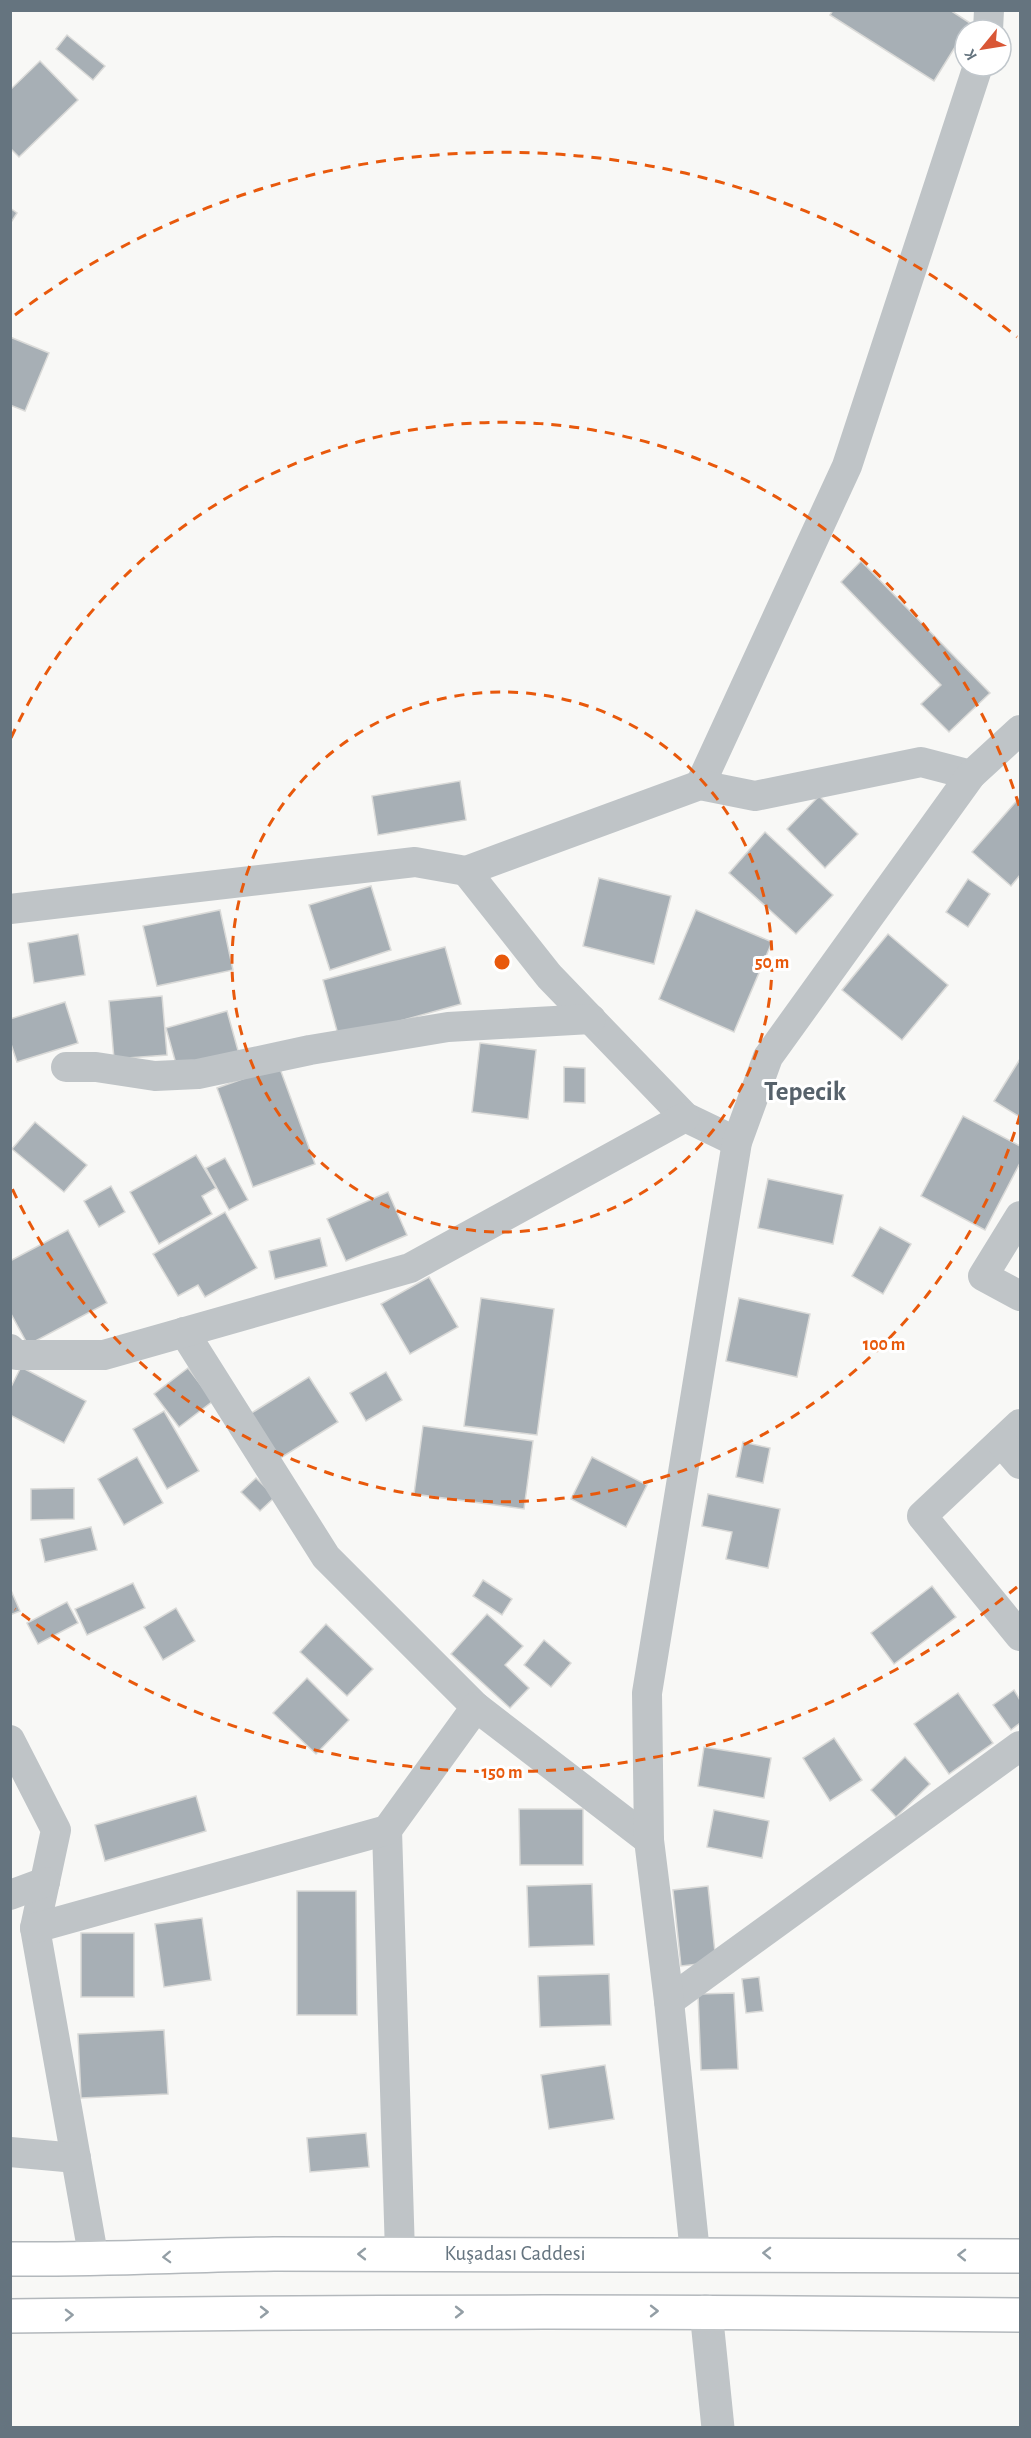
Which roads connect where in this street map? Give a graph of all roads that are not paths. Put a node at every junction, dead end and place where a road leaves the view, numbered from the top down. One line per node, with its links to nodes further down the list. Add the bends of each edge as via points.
1 (974, 78): 4 (street, via 847,466)
2 (1020, 730): 3 (street)
3 (971, 775): 4 (street, via 921,762 755,796); 10 (street, via 768,1057)
4 (700, 785): 5 (street)
5 (466, 871): 6 (street, via 415,862); 7 (street, via 549,976)
6 (10, 909)
7 (591, 1019): 8 (street, via 448,1027 198,1074 155,1076 96,1067); 9 (street)
8 (66, 1067)
9 (685, 1117): 10 (street); 13 (street, via 410,1268)
10 (737, 1142): 21 (street, via 647,1693)
11 (1020, 1216): 12 (street, via 983,1276)
12 (1020, 1296)
13 (184, 1332): 14 (street, via 104,1355 16,1355); 17 (street, via 326,1557)
14 (10, 1349)
15 (1014, 1443): 16 (street, via 922,1516)
16 (1020, 1636)
17 (476, 1707): 20 (street); 21 (street)
18 (10, 1740): 22 (street, via 56,1830)
19 (1020, 1746): 25 (street)
20 (387, 1830): 24 (street); 28 (street)
21 (650, 1840): 25 (street)
22 (45, 1882): 23 (street); 24 (street)
23 (10, 1895)
24 (35, 1928): 27 (street)
25 (669, 2001): 29 (street)
26 (10, 2152): 27 (street)
27 (76, 2158): 32 (street)
28 (400, 2253): 29 (main road, Kuşadası Caddesi); 32 (main road, Kuşadası Caddesi, one-way to 32)
29 (695, 2253): 30 (main road, Kuşadası Caddesi, one-way to 29)
30 (1020, 2256)
31 (10, 2259): 32 (main road, Kuşadası Caddesi)
32 (94, 2260)
33 (706, 2311): 34 (main road); 35 (main road, one-way to 33); 36 (street)
34 (1020, 2315)
35 (10, 2316)
36 (718, 2427)

